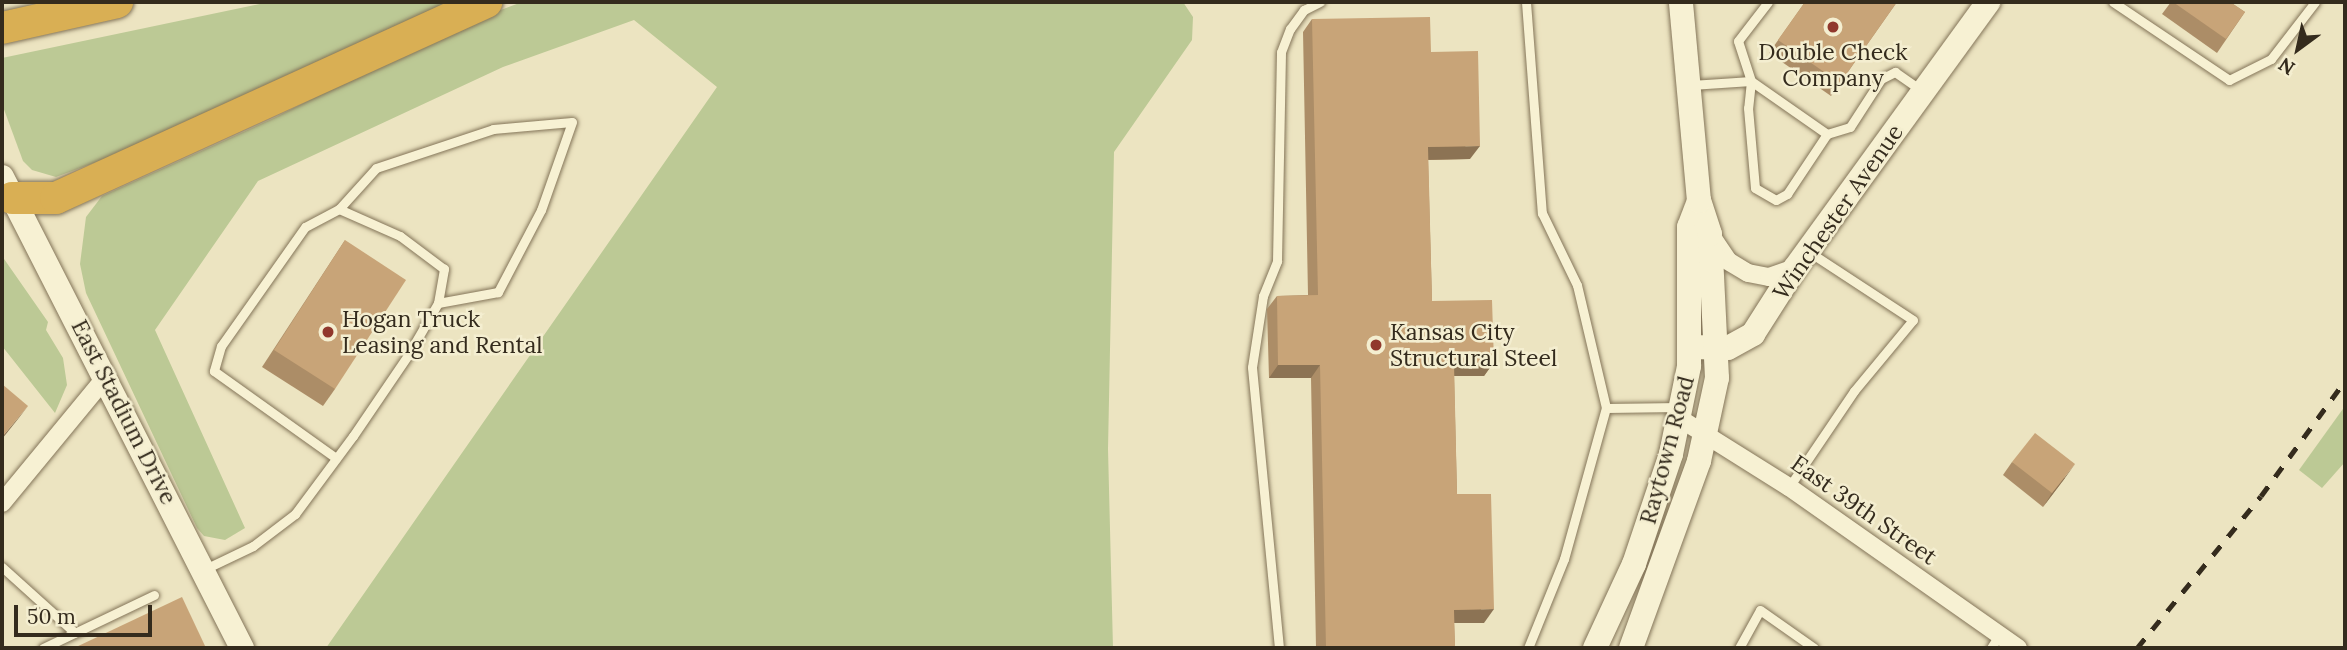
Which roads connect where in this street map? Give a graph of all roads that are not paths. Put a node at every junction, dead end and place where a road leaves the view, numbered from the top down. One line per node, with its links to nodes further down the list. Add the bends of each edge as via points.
1 (117, 2): 10 (highway)
2 (487, 2): 15 (highway, via 56,198)
3 (1320, 2): 37 (lane, via 1304,10 1281,52 1277,261 1263,296 1252,367)
4 (1527, 2): 24 (lane, via 1542,213 1577,285)
5 (1681, 2): 12 (main road, Raytown Road)
6 (1768, 2): 11 (lane, via 1738,41)
7 (1988, 2): 13 (main road, Winchester Avenue)
8 (2113, 2): 9 (lane, via 2229,80 2271,59)
9 (2315, 2)
10 (2, 28)
11 (1751, 81): 12 (lane); 14 (lane); 14 (lane, via 1748,108 1755,188 1765,197 1776,200 1787,194)
12 (1689, 85): 16 (main road, Raytown Road)
13 (1923, 91): 14 (lane, via 1895,72 1881,79 1850,127); 19 (main road, Winchester Avenue)
14 (1827, 134)
15 (7, 188): 23 (main road, East Stadium Drive)
16 (1699, 201): 18 (main road, Raytown Road); 21 (main road, Raytown Road, via 1689,228)
17 (340, 209): 20 (lane, via 400,236 444,269); 20 (lane, via 376,167 493,129 572,122 541,210 498,292); 27 (lane, via 305,227 221,346 214,371)
18 (1710, 234): 19 (street, via 1728,261 1748,273 1769,277); 22 (main road, Raytown Road)
19 (1801, 259): 22 (main road, Winchester Avenue, via 1753,334 1728,348); 28 (lane, via 1913,320 1854,391)
20 (438, 303): 27 (lane)
21 (1689, 347): 22 (main road, Winchester Avenue); 25 (main road, Raytown Road)
22 (1717, 348): 26 (main road, Raytown Road)
23 (106, 377): 29 (street); 31 (main road, East Stadium Drive)
24 (1606, 408): 25 (lane); 38 (lane, via 1564,559)
25 (1680, 412): 26 (street, East 39th Street); 39 (main road, Raytown Road, via 1654,510)
26 (1706, 435): 28 (street, East 39th Street); 40 (main road, Raytown Road, via 1670,551)
27 (336, 458): 31 (lane, via 295,514 253,546)
28 (1789, 486): 34 (street, East 39th Street)
29 (2, 503)
30 (2, 567): 33 (lane)
31 (204, 569): 36 (main road, East Stadium Drive)
32 (154, 595): 33 (lane)
33 (75, 633): 35 (lane)
34 (1995, 641): 43 (street, East 39th Street)
35 (43, 648)
36 (242, 648)
37 (1279, 648)
38 (1528, 648)
39 (1595, 648)
40 (1631, 648)
41 (1739, 648): 42 (lane, via 1760,610)
42 (1814, 648)
43 (2018, 648)

